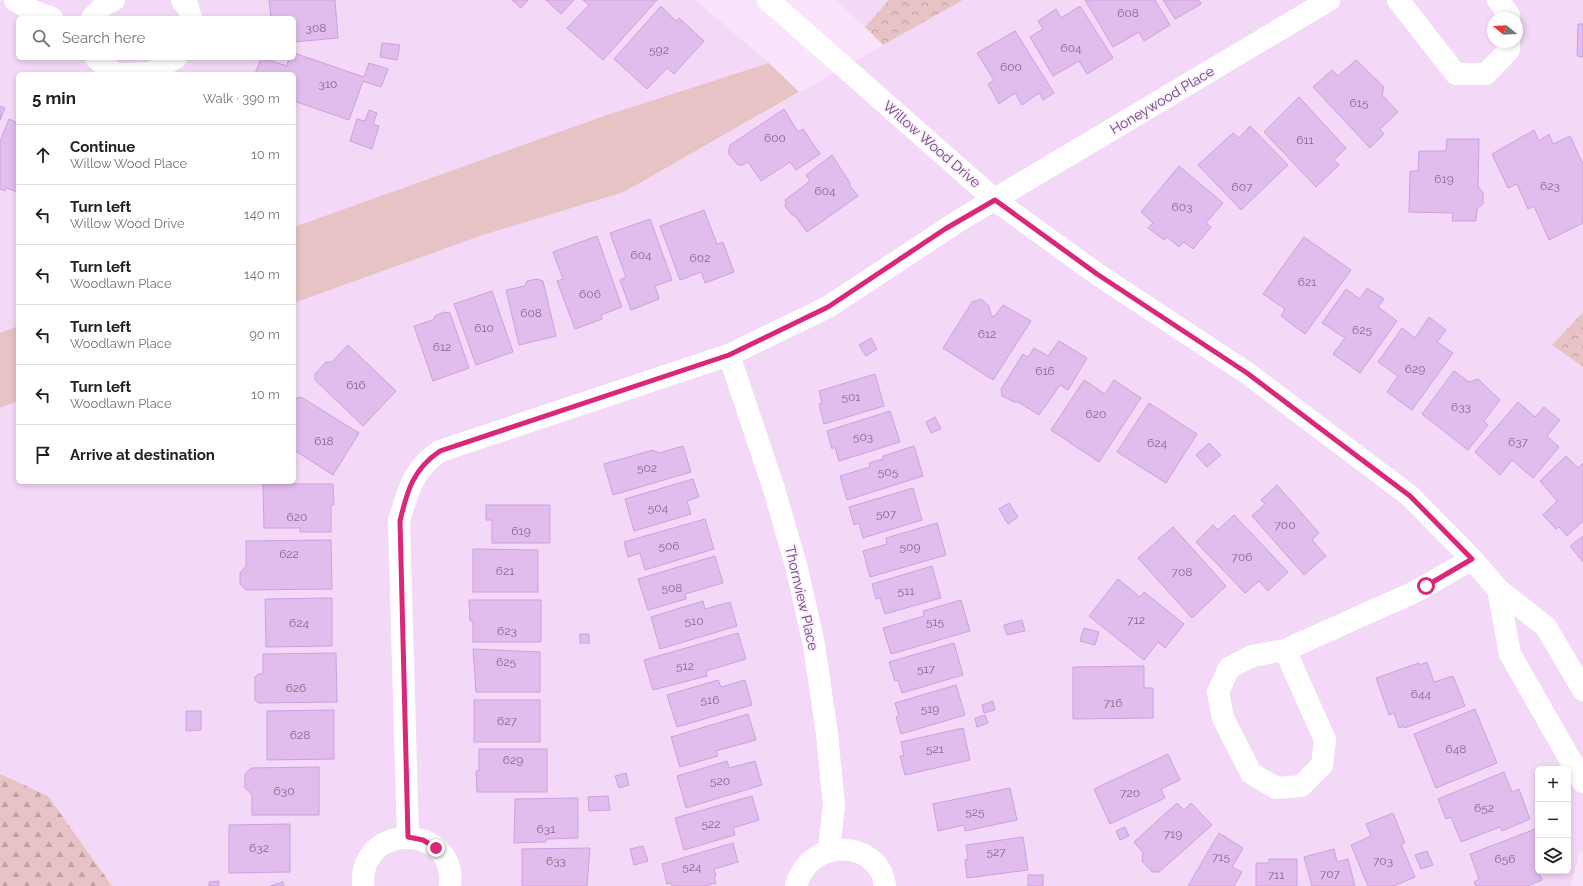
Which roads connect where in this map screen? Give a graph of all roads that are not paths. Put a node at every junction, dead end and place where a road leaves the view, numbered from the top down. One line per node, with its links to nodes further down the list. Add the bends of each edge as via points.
1 (15, 0): 9 (street, via 32,11)
2 (114, 0): 10 (street, via 105,4)
3 (182, 0): 11 (street, via 188,7)
4 (768, 0): 17 (street, Willow Wood Drive)
5 (1329, 0): 17 (street, Honeywood Place)
6 (1398, 0): 12 (street, via 1456,74 1486,74)
7 (1498, 0): 8 (street)
8 (1506, 12)
9 (46, 16)
10 (94, 16)
11 (190, 16)
12 (1509, 48)
13 (98, 60): 15 (street)
14 (173, 60): 16 (street)
15 (113, 72)
16 (152, 72)
17 (995, 200): 18 (street, Honeywood Place, via 945,229 828,307); 19 (street, Willow Wood Drive, via 1097,274 1247,373 1410,496)
18 (729, 355): 24 (street, Honeywood Place, via 440,451 426,460 409,486 400,521); 25 (street, Thornview Place, via 774,489 797,569 814,645 834,806)
19 (1472, 559): 20 (street, Willow Wood Drive); 21 (street, via 1418,591)
20 (1498, 589): 22 (street, Willow Wood Drive, via 1546,627); 23 (street, via 1510,654)
21 (1285, 650): 21 (street, via 1252,656 1229,668 1218,692 1223,718 1251,773 1276,788 1301,786 1322,765 1325,740)
22 (1583, 690)
23 (1583, 782)
24 (408, 837): 26 (street, via 383,843 372,854 366,864); 27 (street, via 423,840 436,848 448,864)
25 (829, 850): 28 (street, via 807,864); 29 (street, via 848,849 865,856 878,867)
26 (363, 886)
27 (450, 886)
28 (796, 886)
29 (885, 886)

